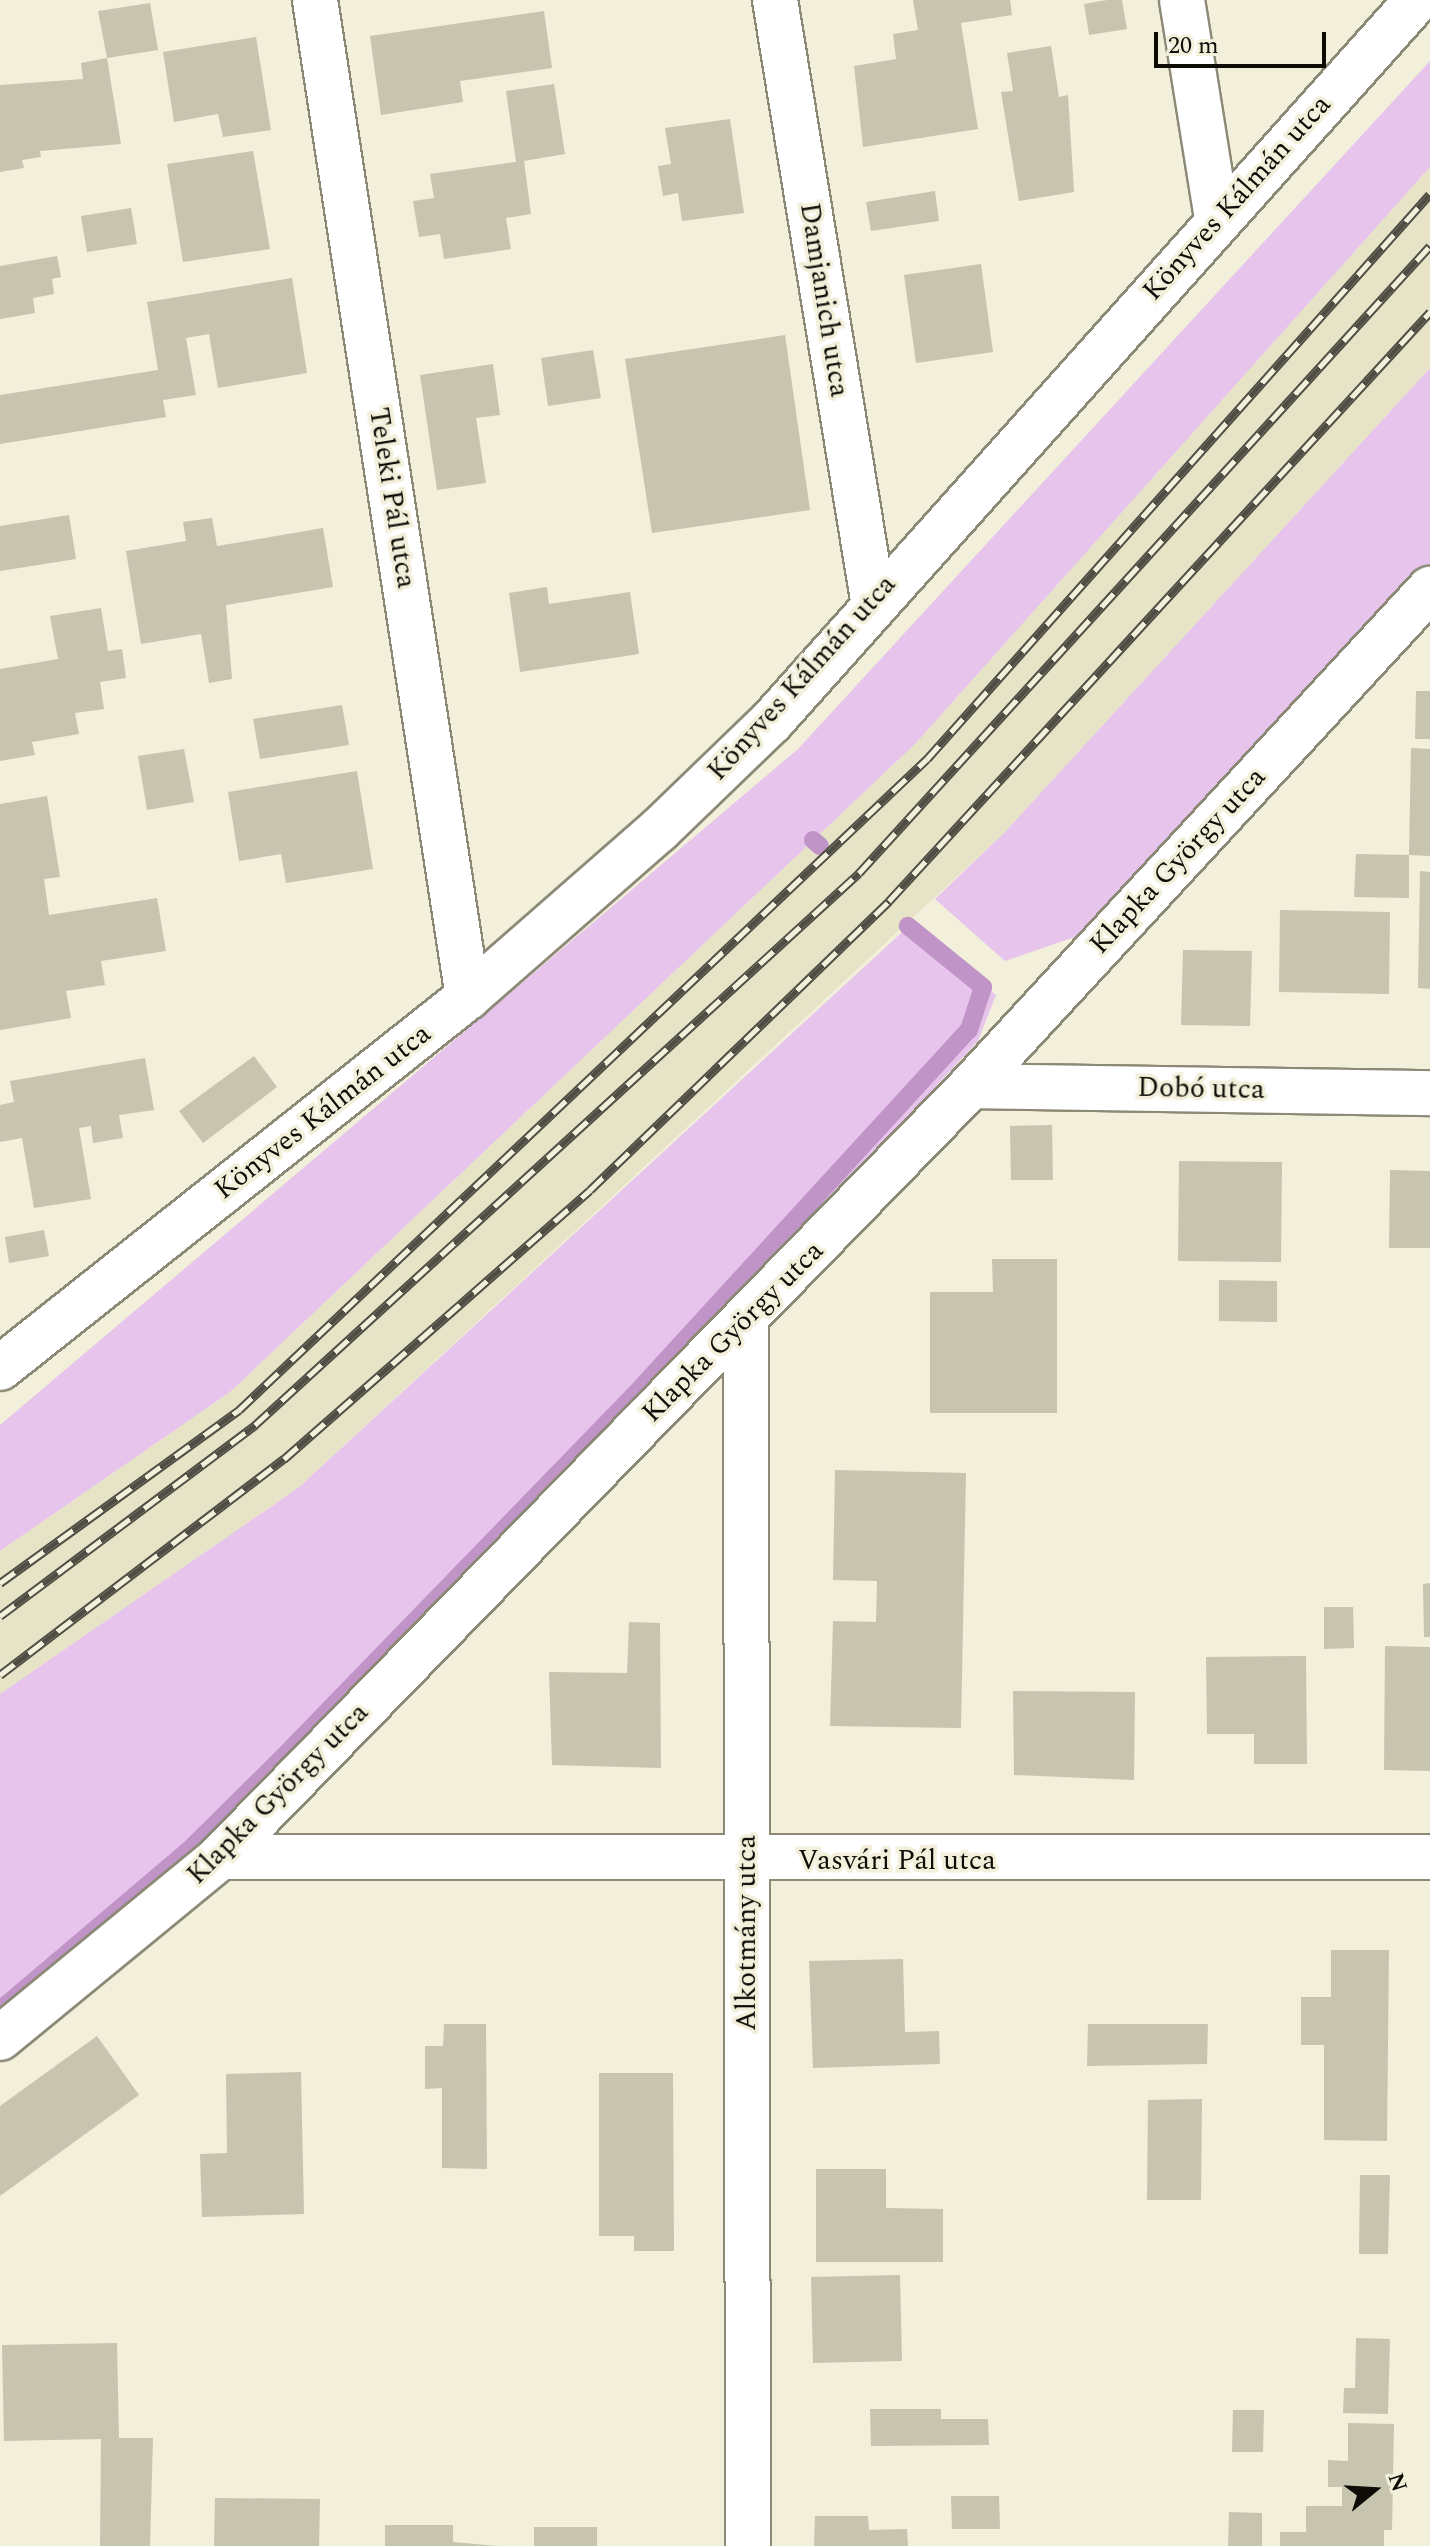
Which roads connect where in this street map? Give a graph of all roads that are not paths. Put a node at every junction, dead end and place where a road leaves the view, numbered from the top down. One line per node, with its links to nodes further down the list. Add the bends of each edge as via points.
1 (315, 0): 8 (street, Teleki Pál utca)
2 (775, 0): 7 (street, Damjanich utca)
3 (1182, 0): 5 (street)
4 (1417, 0): 5 (street, Könyves Kálmán utca)
5 (1217, 219): 7 (street, Könyves Kálmán utca)
6 (1430, 589): 9 (street, Klapka György utca)
7 (873, 600): 8 (street, Könyves Kálmán utca, via 771,722)
8 (468, 997): 12 (street, Könyves Kálmán utca)
9 (971, 1086): 10 (street, Dobó utca); 11 (street, Klapka György utca)
10 (1430, 1093)
11 (746, 1320): 13 (street, Klapka György utca); 15 (street, Alkotmány utca)
12 (0, 1368)
13 (220, 1857): 15 (street, Vasvári Pál utca); 16 (street, Klapka György utca)
14 (1430, 1857): 15 (street, Vasvári Pál utca)
15 (747, 1861): 17 (street, Alkotmány utca)
16 (0, 2038)
17 (748, 2546)

